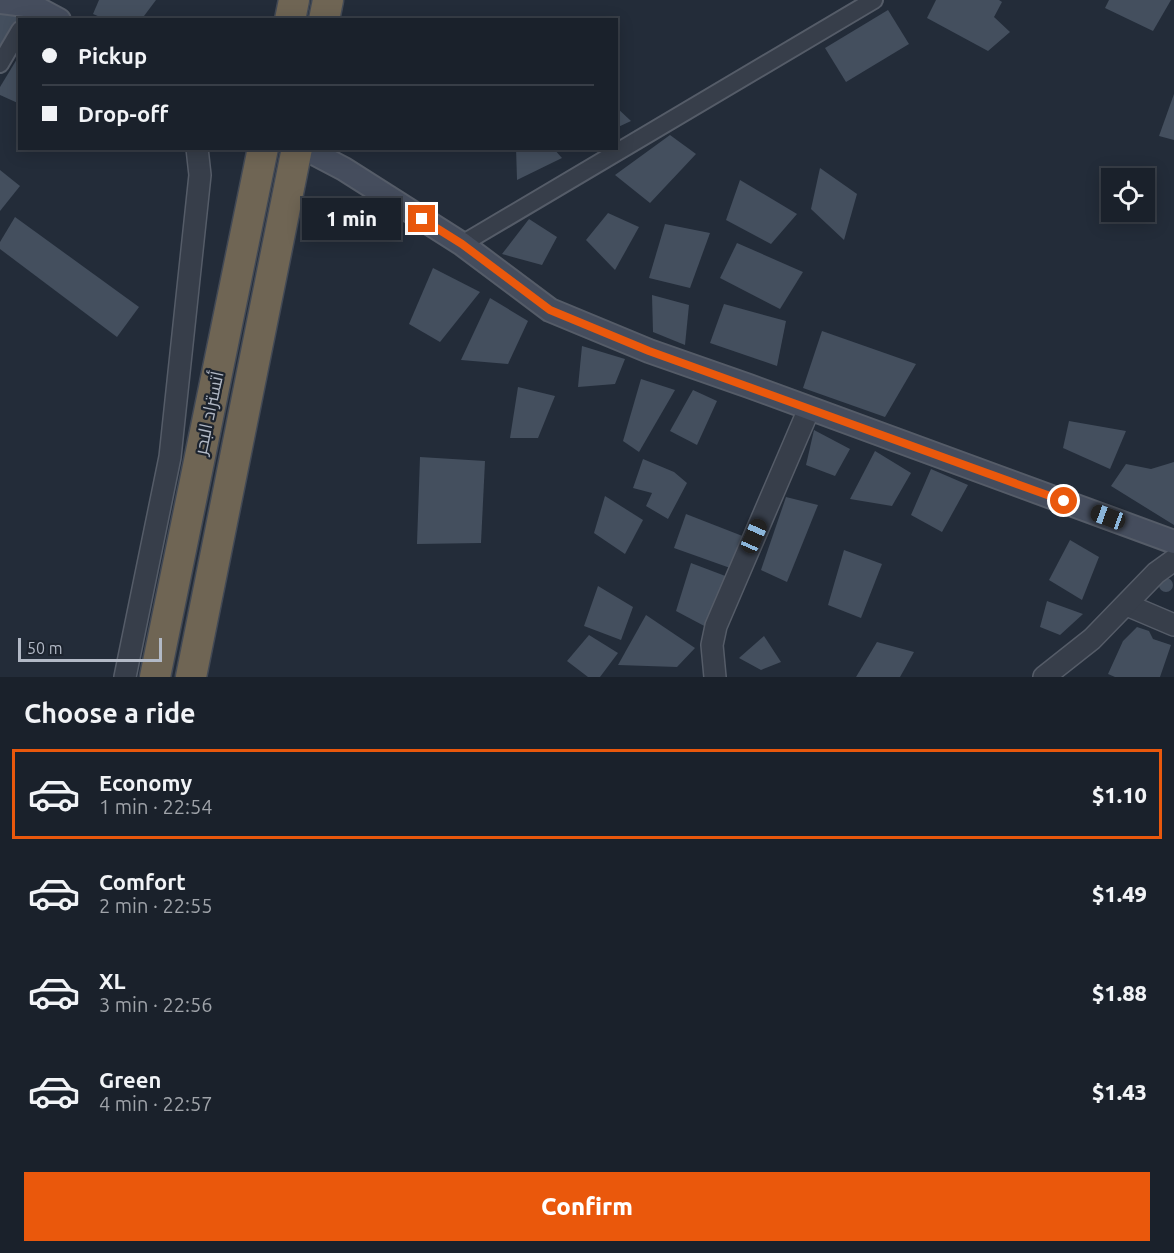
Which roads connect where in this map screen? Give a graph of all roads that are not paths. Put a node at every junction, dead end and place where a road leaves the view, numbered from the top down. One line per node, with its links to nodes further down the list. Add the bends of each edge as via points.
1 (294, 0): 7 (highway)
2 (328, 0): 8 (highway)
3 (874, 0): 15 (street)
4 (0, 2): 5 (main road)
5 (31, 9): 6 (main road)
6 (53, 18)
7 (290, 18)
8 (324, 18)
9 (18, 33): 10 (street)
10 (0, 64)
11 (197, 150): 21 (street, via 200,175 170,457)
12 (263, 150): 22 (highway, أتستراد البحر)
13 (297, 150): 23 (highway, أتستراد البحر)
14 (308, 150): 15 (main road)
15 (462, 244): 16 (main road, via 550,310)
16 (809, 409): 17 (main road); 24 (street, via 716,626 712,645)
17 (1174, 542)
18 (1174, 560): 19 (street, via 1156,573)
19 (1127, 605): 20 (street); 25 (street)
20 (1174, 625)
21 (125, 677)
22 (155, 677)
23 (191, 677)
24 (715, 677)
25 (1044, 677)

